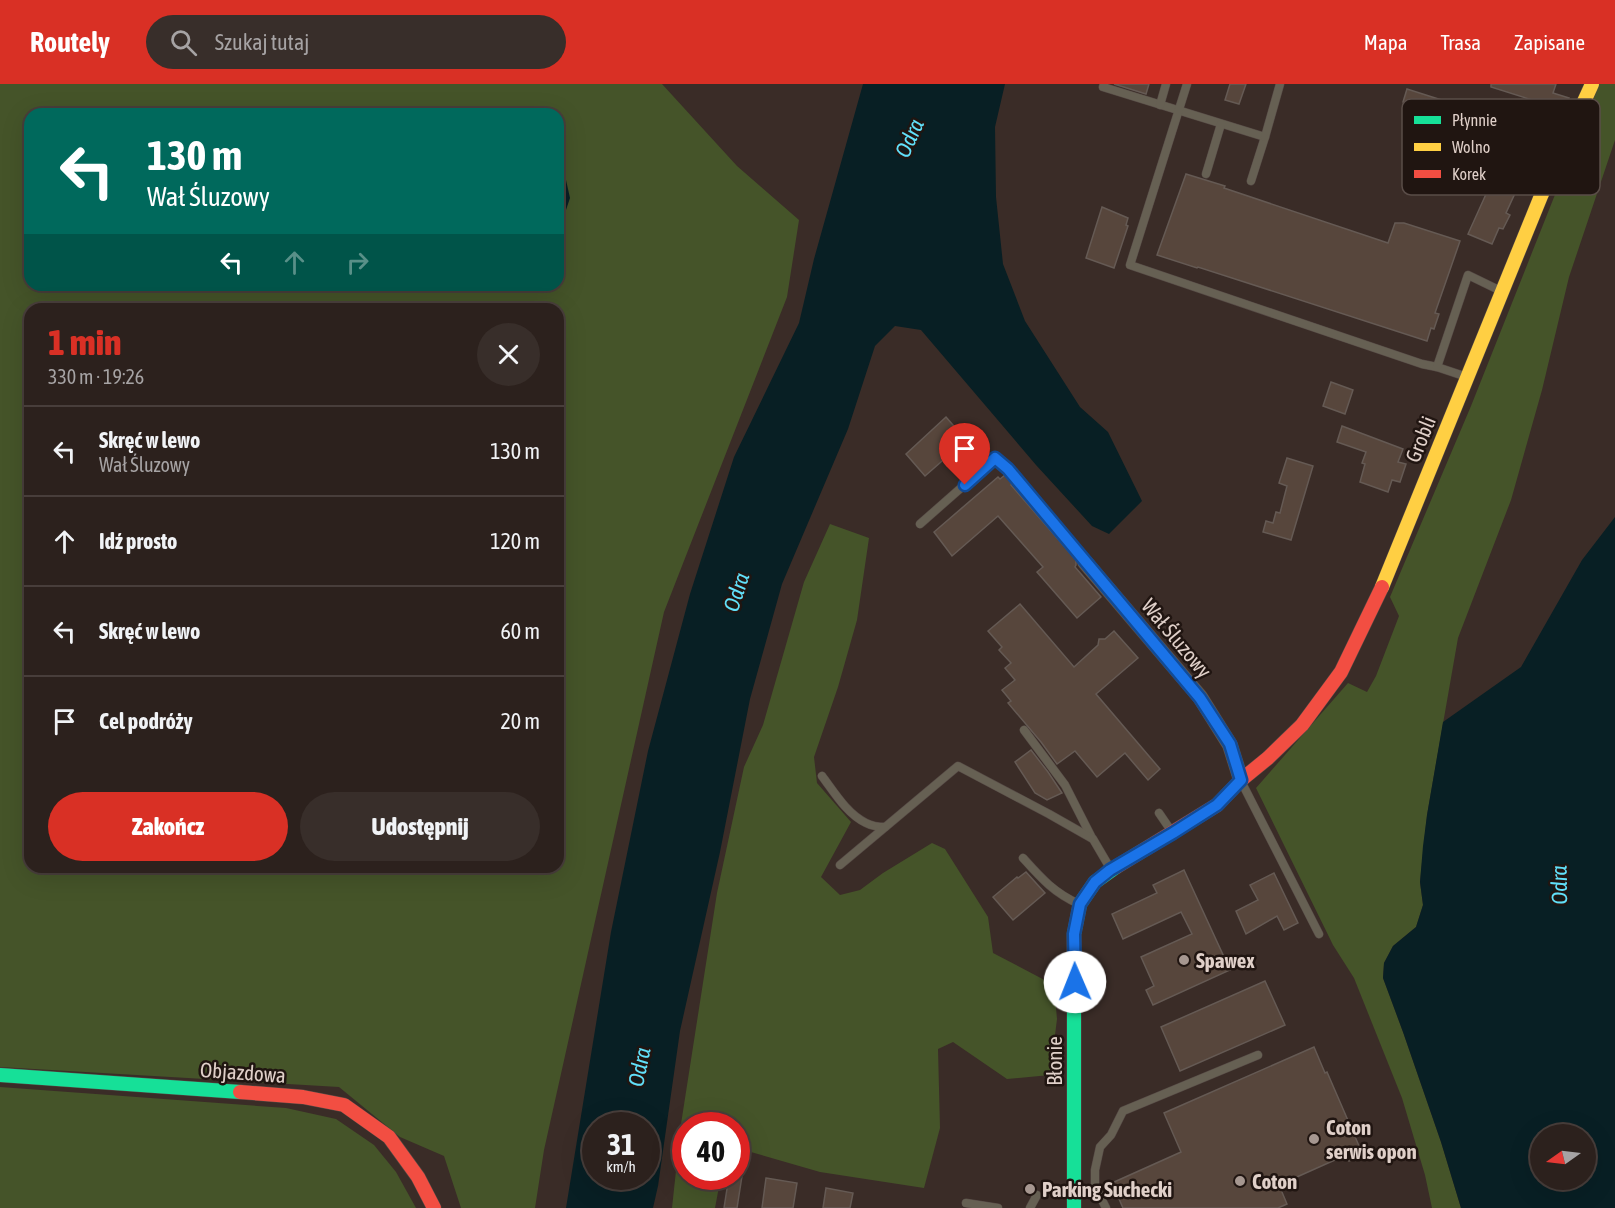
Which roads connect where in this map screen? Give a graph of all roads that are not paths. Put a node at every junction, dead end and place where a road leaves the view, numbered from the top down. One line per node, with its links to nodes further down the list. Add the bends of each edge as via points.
1 (1104, 84): 7 (lane, via 1103,87)
2 (1166, 84): 7 (lane)
3 (1187, 84): 8 (lane)
4 (1280, 84): 10 (lane)
5 (1592, 84): 6 (street, Grobli)
6 (1585, 99)
7 (1160, 105): 8 (lane)
8 (1178, 111): 9 (lane); 15 (lane, via 1130,265)
9 (1221, 124): 10 (lane); 11 (lane)
10 (1265, 137): 12 (lane)
11 (1206, 174)
12 (1251, 181)
13 (1541, 195): 14 (street, Grobli)
14 (1503, 292): 15 (lane, via 1468,275); 16 (street, Grobli)
15 (1437, 367): 16 (lane)
16 (1468, 377): 21 (street, Grobli, via 1388,577 1341,672 1302,725)
17 (920, 524): 18 (lane, via 995,458)
18 (1085, 562): 21 (street, Wał Śluzowy, via 1200,698 1230,744)
19 (1024, 730): 25 (lane, via 1065,784)
20 (822, 776): 23 (lane, via 863,822)
21 (1241, 780): 24 (street, Błonie, via 1217,805); 30 (lane)
22 (1159, 813): 24 (lane)
23 (885, 827): 25 (lane, via 958,766); 27 (lane)
24 (1173, 833): 28 (street, Błonie)
25 (1093, 839): 28 (lane)
26 (1023, 858): 29 (lane, via 1048,886)
27 (840, 865)
28 (1110, 870): 29 (street, Błonie, via 1095,882)
29 (1080, 904): 38 (street, Błonie, via 1074,934)
30 (1319, 934)
31 (1258, 1055): 39 (lane, via 1123,1111 1100,1147 1095,1170 1095,1186)
32 (0, 1075): 35 (street, Objazdowa, via 303,1097 344,1105 389,1137 418,1177)
33 (1036, 1195): 37 (lane)
34 (966, 1203): 36 (lane)
35 (434, 1208)
36 (998, 1208)
37 (1030, 1208)
38 (1074, 1208)
39 (1106, 1208)

